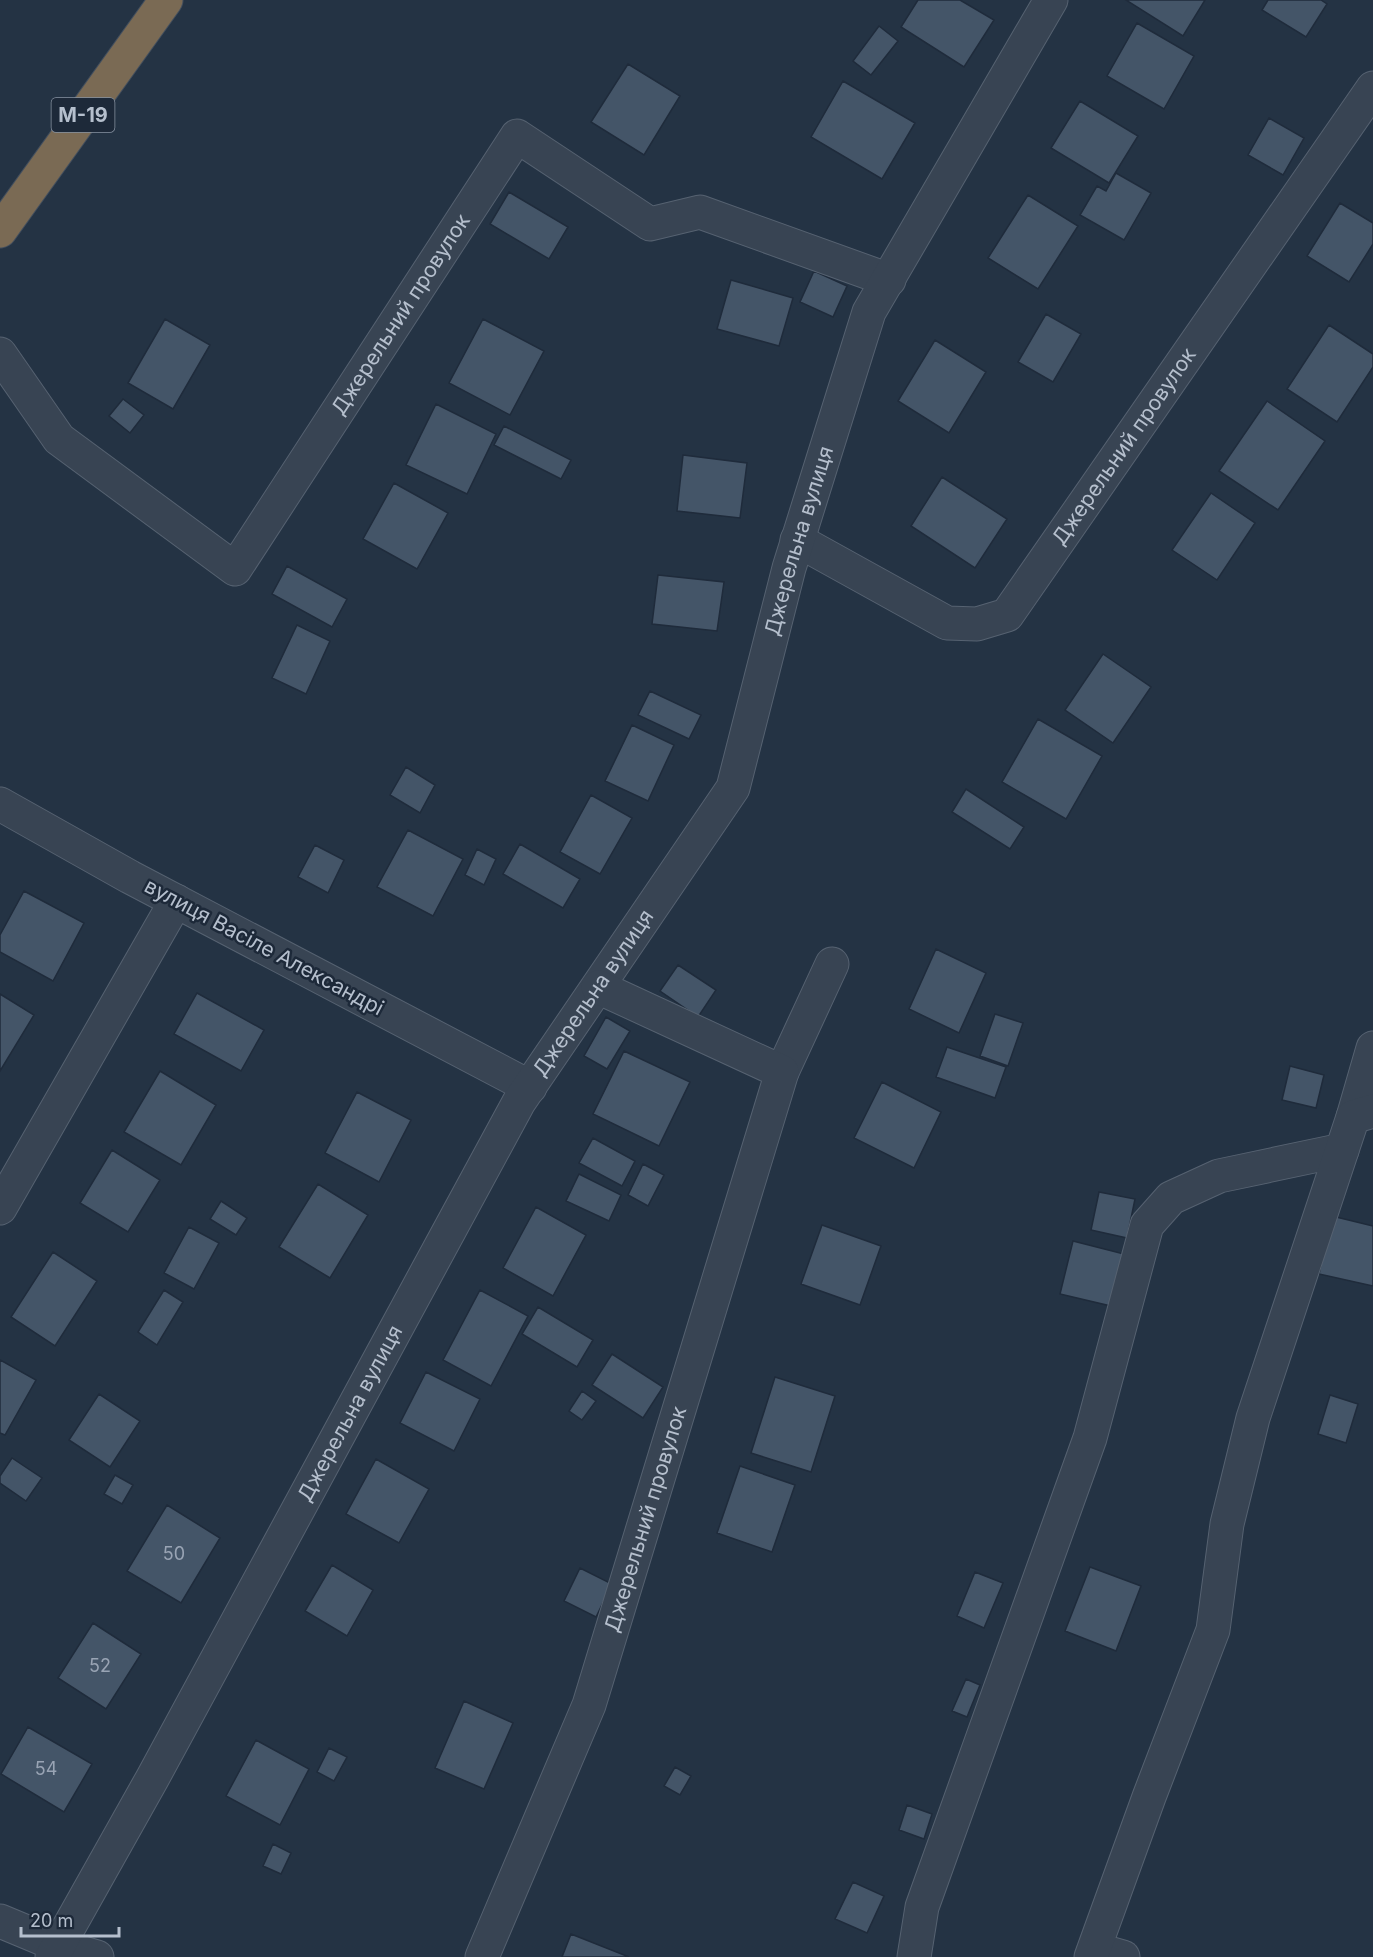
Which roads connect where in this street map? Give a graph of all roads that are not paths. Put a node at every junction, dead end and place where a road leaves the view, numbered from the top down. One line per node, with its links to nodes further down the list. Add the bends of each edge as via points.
1 (166, 0): 4 (highway, М-19)
2 (1052, 0): 5 (street, Джерельна вулиця)
3 (1373, 88): 7 (street, Джерельний провулок, via 1007,615 977,624 947,623)
4 (0, 231)
5 (889, 280): 6 (street, Джерельний провулок, via 700,212 650,224 517,136 235,569 59,439); 7 (street, Джерельна вулиця, via 869,312)
6 (0, 354)
7 (797, 540): 11 (street, Джерельна вулиця, via 733,788)
8 (0, 804): 9 (street, вулиця Васіле Александрі)
9 (176, 901): 14 (street, вулиця Васіле Александрі); 17 (street)
10 (832, 964): 13 (street, Джерельний провулок)
11 (598, 987): 13 (street); 14 (street, Джерельна вулиця)
12 (1373, 1048): 15 (street)
13 (782, 1072): 22 (street, Джерельний провулок, via 589,1705)
14 (530, 1087): 19 (street, Джерельна вулиця)
15 (1363, 1114): 16 (street)
16 (1342, 1150): 20 (street, via 1252,1418 1227,1524 1213,1630 1149,1797); 23 (street, via 1219,1176 1171,1198 1147,1225 1090,1438 922,1906)
17 (0, 1208)
18 (0, 1922): 19 (street)
19 (56, 1951): 21 (street)
20 (1103, 1954)
21 (97, 1957)
22 (482, 1957)
23 (914, 1957)

